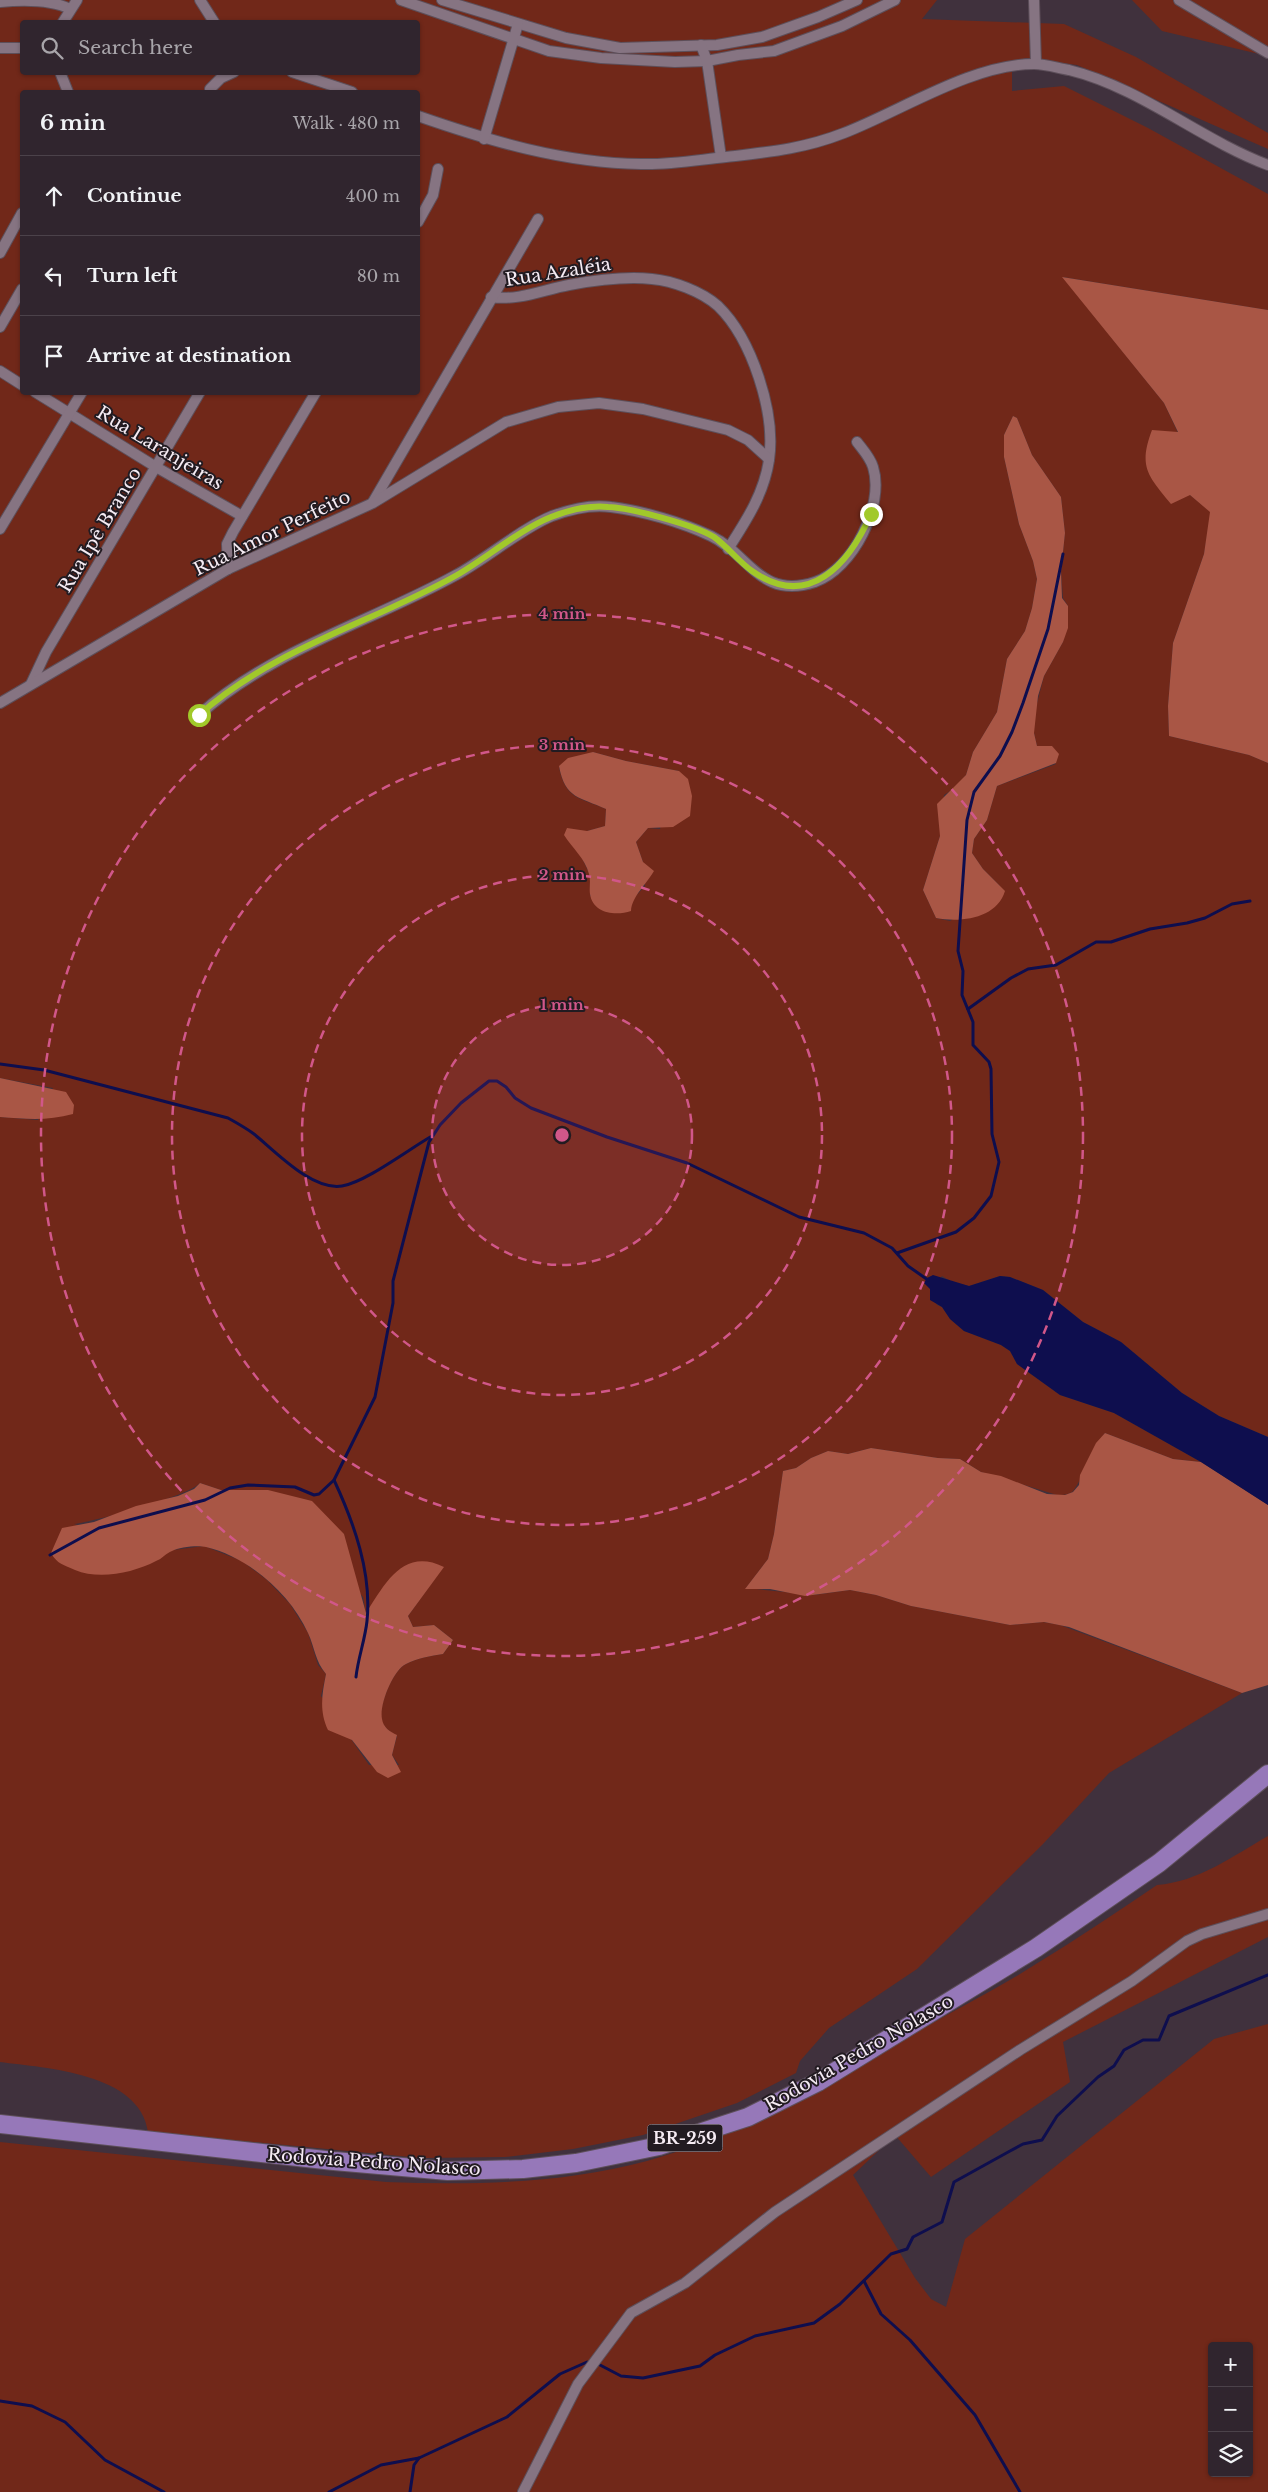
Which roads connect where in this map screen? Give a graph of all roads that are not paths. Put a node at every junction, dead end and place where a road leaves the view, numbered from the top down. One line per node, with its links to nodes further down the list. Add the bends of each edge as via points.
1 (77, 0): 10 (street)
2 (401, 0): 14 (street)
3 (442, 0): 13 (street)
4 (857, 0): 15 (street, via 762,37)
5 (895, 0): 19 (street, via 842,26 774,51)
6 (1034, 0): 20 (street)
7 (1179, 0): 18 (street)
8 (202, 1): 12 (street)
9 (0, 2): 10 (street, via 43,0 60,2)
10 (70, 9): 11 (street)
11 (64, 20)
12 (213, 20)
13 (518, 24): 14 (street); 15 (street, via 566,38 620,48)
14 (513, 39): 19 (street, via 549,50 601,58 651,62); 28 (street)
15 (701, 45): 19 (street)
16 (0, 48): 17 (street)
17 (20, 48)
18 (1268, 53)
19 (707, 61): 29 (street)
20 (1036, 64): 29 (street, via 1002,68 953,84 844,133 789,150); 30 (street, via 1089,75 1115,85 1229,148)
21 (216, 75): 24 (street)
22 (228, 75): 25 (street)
23 (301, 75): 26 (street)
24 (210, 90)
25 (211, 90)
26 (346, 90)
27 (420, 117): 28 (street)
28 (484, 139): 29 (street, via 584,161 698,162)
29 (721, 157)
30 (1268, 165)
31 (438, 169): 33 (street, via 433,195)
32 (20, 217): 35 (street)
33 (420, 218)
34 (538, 219): 37 (street)
35 (0, 253)
36 (20, 292): 38 (street)
37 (491, 297): 47 (street, Rua Azaléia, via 516,298 568,285 620,278 653,279 700,295 730,319 750,355 765,400); 49 (street)
38 (0, 326)
39 (0, 371): 40 (street)
40 (20, 384)
41 (41, 395): 45 (street, Rua Laranjeiras)
42 (80, 395): 45 (street)
43 (198, 395): 48 (street, Rua Ipê Branco)
44 (314, 395): 50 (street)
45 (70, 413): 48 (street, Rua Laranjeiras); 51 (street)
46 (857, 442): 52 (street, via 868,456 875,477 871,514 851,553 829,574 815,581 782,586 752,571)
47 (769, 459): 49 (street, Rua Amor Perfeito, via 748,440 728,430 643,409 599,403 558,407 506,422); 52 (street, Rua Azaléia, via 759,496)
48 (156, 467): 50 (street, Rua Laranjeiras); 54 (street, Rua Ipê Branco, via 46,652)
49 (373, 503): 53 (street, Rua Amor Perfeito)
50 (242, 516): 53 (street, via 227,544)
51 (0, 530)
52 (728, 549): 56 (street, via 712,536 627,510 593,507 568,511 550,517 457,575 310,643 224,692)
53 (228, 569): 54 (street, Rua Amor Perfeito)
54 (30, 685): 55 (street, Rua Amor Perfeito)
55 (0, 703)
56 (199, 715)
57 (1268, 1774): 59 (highway, Rodovia Pedro Nolasco / BR-259, via 1159,1863 1060,1932 826,2077 748,2117 658,2146 576,2164 482,2172 448,2171 334,2162)
58 (1268, 1914): 60 (street, via 1202,1934 1179,1946 1132,1981 997,2065 775,2212 685,2283 631,2313 578,2384)
59 (0, 2124)
60 (523, 2492)

